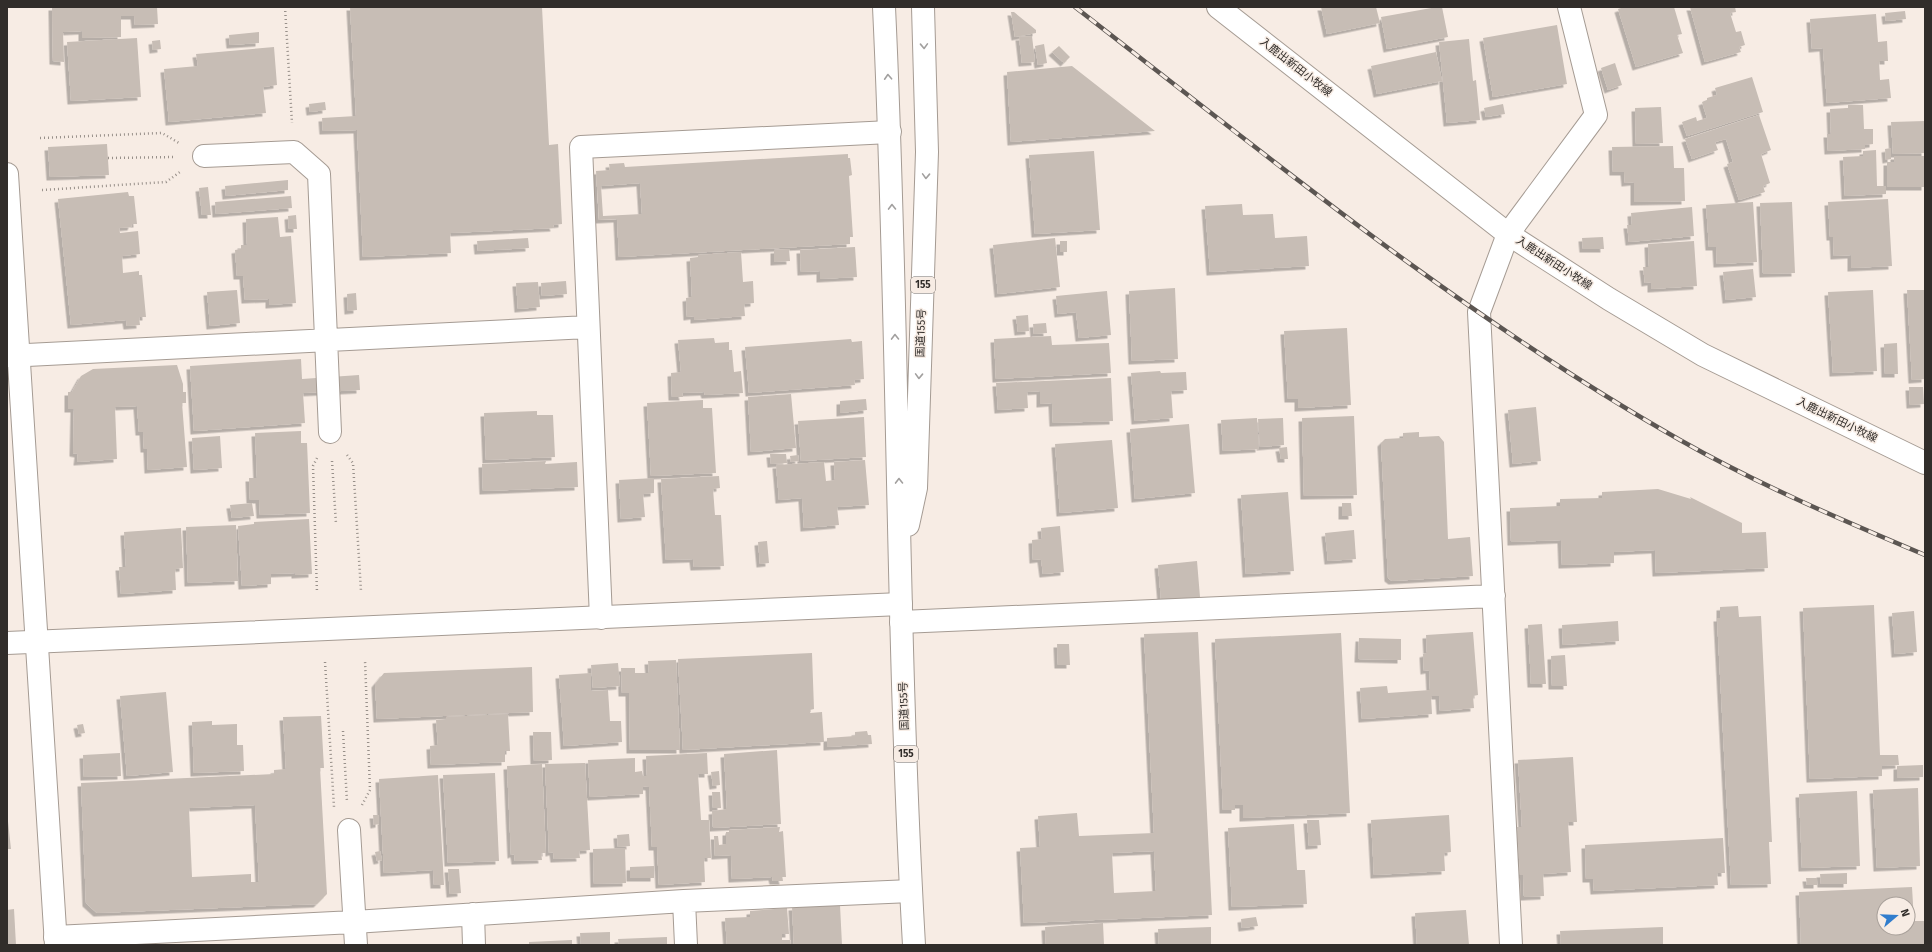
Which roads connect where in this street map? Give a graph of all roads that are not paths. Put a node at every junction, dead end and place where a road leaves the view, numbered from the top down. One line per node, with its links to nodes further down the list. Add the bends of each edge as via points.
1 (884, 7): 5 (main road, 国道155号 / 155, one-way to 1)
2 (923, 7): 14 (main road, 国道155号 / 155, one-way to 14, via 927,152 916,488)
3 (1218, 7): 8 (main road, 入鹿出新田小牧線)
4 (1568, 7): 8 (main road, via 1596,115)
5 (890, 132): 9 (main road, via 581,147); 14 (main road, 国道155号 / 155, one-way to 5)
6 (204, 156): 10 (main road, via 294,152 319,174)
7 (7, 174): 11 (main road)
8 (1508, 234): 13 (main road, 入鹿出新田小牧線, via 1703,355); 15 (main road, via 1479,312)
9 (588, 327): 10 (main road); 17 (main road)
10 (326, 340): 11 (main road); 12 (main road)
11 (13, 356): 18 (main road)
12 (330, 432)
13 (1925, 463)
14 (900, 562): 16 (main road, 国道155号 / 155)
15 (1494, 596): 16 (main road); 30 (main road)
16 (901, 613): 17 (main road); 21 (main road, 国道155号 / 155)
17 (601, 618): 18 (main road)
18 (37, 641): 19 (main road); 25 (main road)
19 (7, 643)
20 (349, 830): 24 (main road)
21 (910, 891): 22 (main road); 29 (main road, 国道155号 / 155)
22 (684, 901): 23 (main road); 28 (main road)
23 (473, 914): 24 (main road); 27 (main road)
24 (354, 922): 25 (main road); 26 (main road)
25 (56, 941)
26 (356, 945)
27 (474, 945)
28 (686, 945)
29 (914, 945)
30 (1511, 945)

